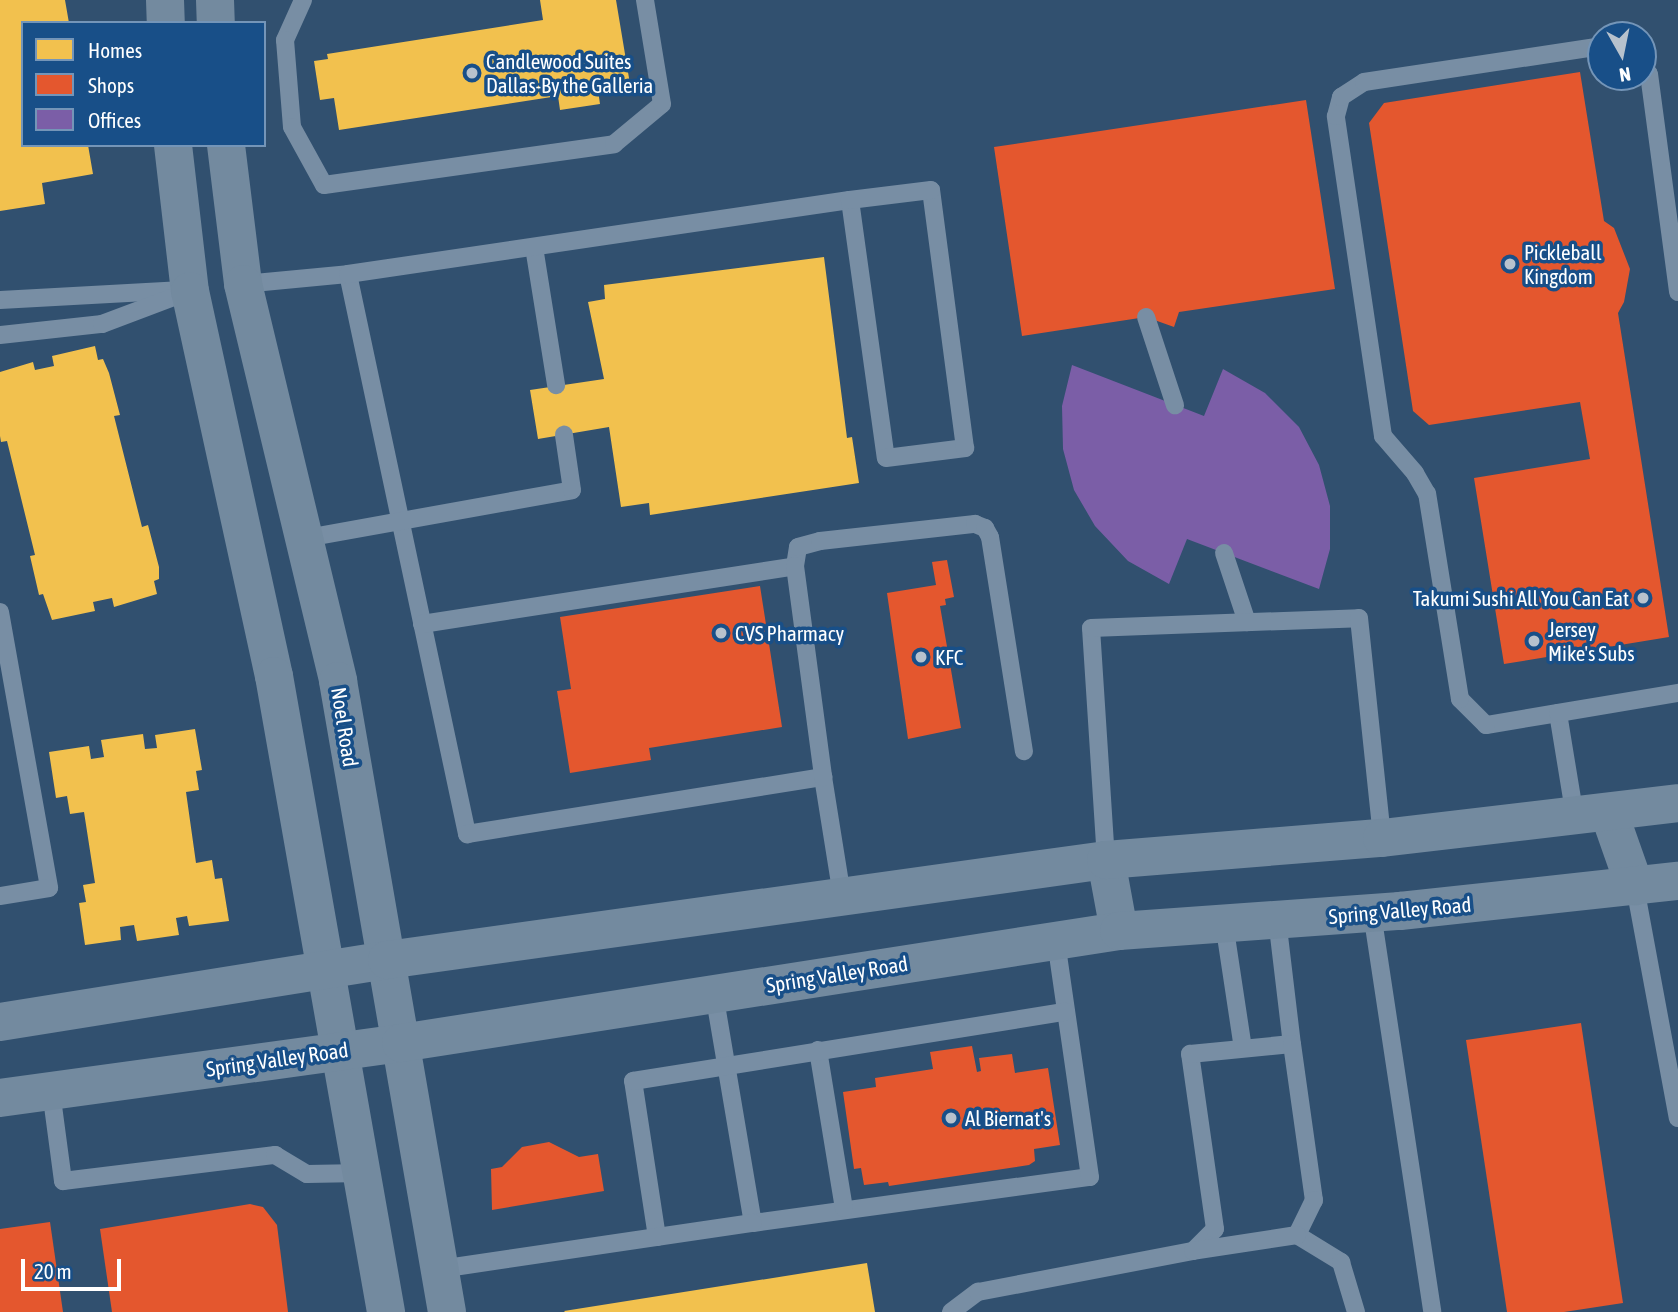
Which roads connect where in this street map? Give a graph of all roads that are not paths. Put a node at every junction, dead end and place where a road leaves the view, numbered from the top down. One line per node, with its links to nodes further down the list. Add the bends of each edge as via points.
1 (165, 0): 5 (main road)
2 (215, 0): 6 (main road)
3 (303, 0): 4 (lane, via 285,40 292,127 324,185 614,144 662,104)
4 (645, 0)
5 (166, 21)
6 (216, 21)
7 (1587, 48): 32 (lane, via 1364,82 1341,97 1336,116 1383,436 1427,494 1460,699 1486,725)
8 (1652, 91): 12 (lane)
9 (173, 147): 16 (main road)
10 (226, 147): 15 (main road, Noel Road)
11 (850, 200): 11 (lane, via 886,458 965,448 931,190); 13 (lane)
12 (1675, 246): 17 (lane)
13 (534, 247): 14 (lane); 21 (lane)
14 (348, 274): 15 (lane); 24 (lane)
15 (243, 284): 16 (main road); 25 (main road, Noel Road)
16 (190, 291): 18 (lane, via 155,289); 20 (lane, via 102,324); 49 (main road, via 274,676)
17 (1678, 292)
18 (0, 300)
19 (1146, 317): 22 (lane)
20 (0, 335)
21 (556, 385)
22 (1175, 405)
23 (564, 435): 24 (lane, via 572,490)
24 (401, 520): 25 (lane); 30 (lane)
25 (301, 539): 48 (main road, Noel Road, via 338,681)
26 (1224, 553): 29 (lane)
27 (795, 566): 30 (lane); 33 (lane, via 798,547 820,541 975,524 985,528); 34 (lane)
28 (0, 612): 42 (lane, via 49,888)
29 (1247, 622): 37 (lane, via 1359,618); 38 (lane, via 1091,628)
30 (422, 624): 34 (lane, via 467,834)
31 (1678, 694): 32 (lane)
32 (1558, 713): 36 (lane)
33 (1024, 751)
34 (823, 777): 41 (lane)
35 (1678, 803): 36 (main road)
36 (1592, 815): 37 (main road); 40 (main road)
37 (1382, 838): 38 (main road)
38 (1107, 860): 41 (main road); 46 (main road)
39 (1678, 881): 40 (main road, Spring Valley Road)
40 (1635, 887): 43 (main road, Spring Valley Road); 63 (lane)
41 (842, 895): 48 (main road)
42 (0, 896)
43 (1372, 913): 44 (main road, Spring Valley Road); 75 (lane)
44 (1278, 919): 45 (main road, Spring Valley Road); 55 (lane)
45 (1224, 923): 46 (main road, Spring Valley Road); 57 (lane)
46 (1119, 930): 47 (main road, Spring Valley Road)
47 (1056, 940): 50 (main road, Spring Valley Road); 51 (lane)
48 (387, 960): 49 (main road); 54 (main road, Noel Road)
49 (327, 971): 52 (main road); 58 (main road)
50 (715, 993): 54 (main road, Spring Valley Road); 60 (lane)
51 (1066, 1012): 59 (lane); 65 (lane, via 1090,1177)
52 (59, 1013): 53 (main road); 56 (main road)
53 (0, 1022)
54 (401, 1042): 58 (main road, Spring Valley Road); 70 (main road, Noel Road)
55 (1292, 1044): 57 (lane); 67 (lane, via 1314,1200)
56 (0, 1046)
57 (1243, 1048): 69 (lane, via 1190,1054 1215,1229)
58 (340, 1050): 61 (main road, Spring Valley Road); 64 (main road)
59 (818, 1050): 60 (lane); 65 (lane)
60 (726, 1064): 66 (lane); 68 (lane, via 633,1081)
61 (51, 1091): 62 (main road, Spring Valley Road); 64 (lane, via 64,1181 275,1155 307,1174)
62 (0, 1098)
63 (1678, 1118)
64 (362, 1173): 71 (main road)
65 (844, 1208): 66 (lane)
66 (753, 1223): 68 (lane)
67 (1297, 1235): 69 (lane); 74 (lane, via 1341,1262)
68 (657, 1237): 70 (lane)
69 (1193, 1251): 73 (lane, via 978,1292)
70 (440, 1269): 72 (main road, Noel Road)
71 (386, 1312)
72 (447, 1312)
73 (951, 1312)
74 (1356, 1312)
75 (1432, 1312)

